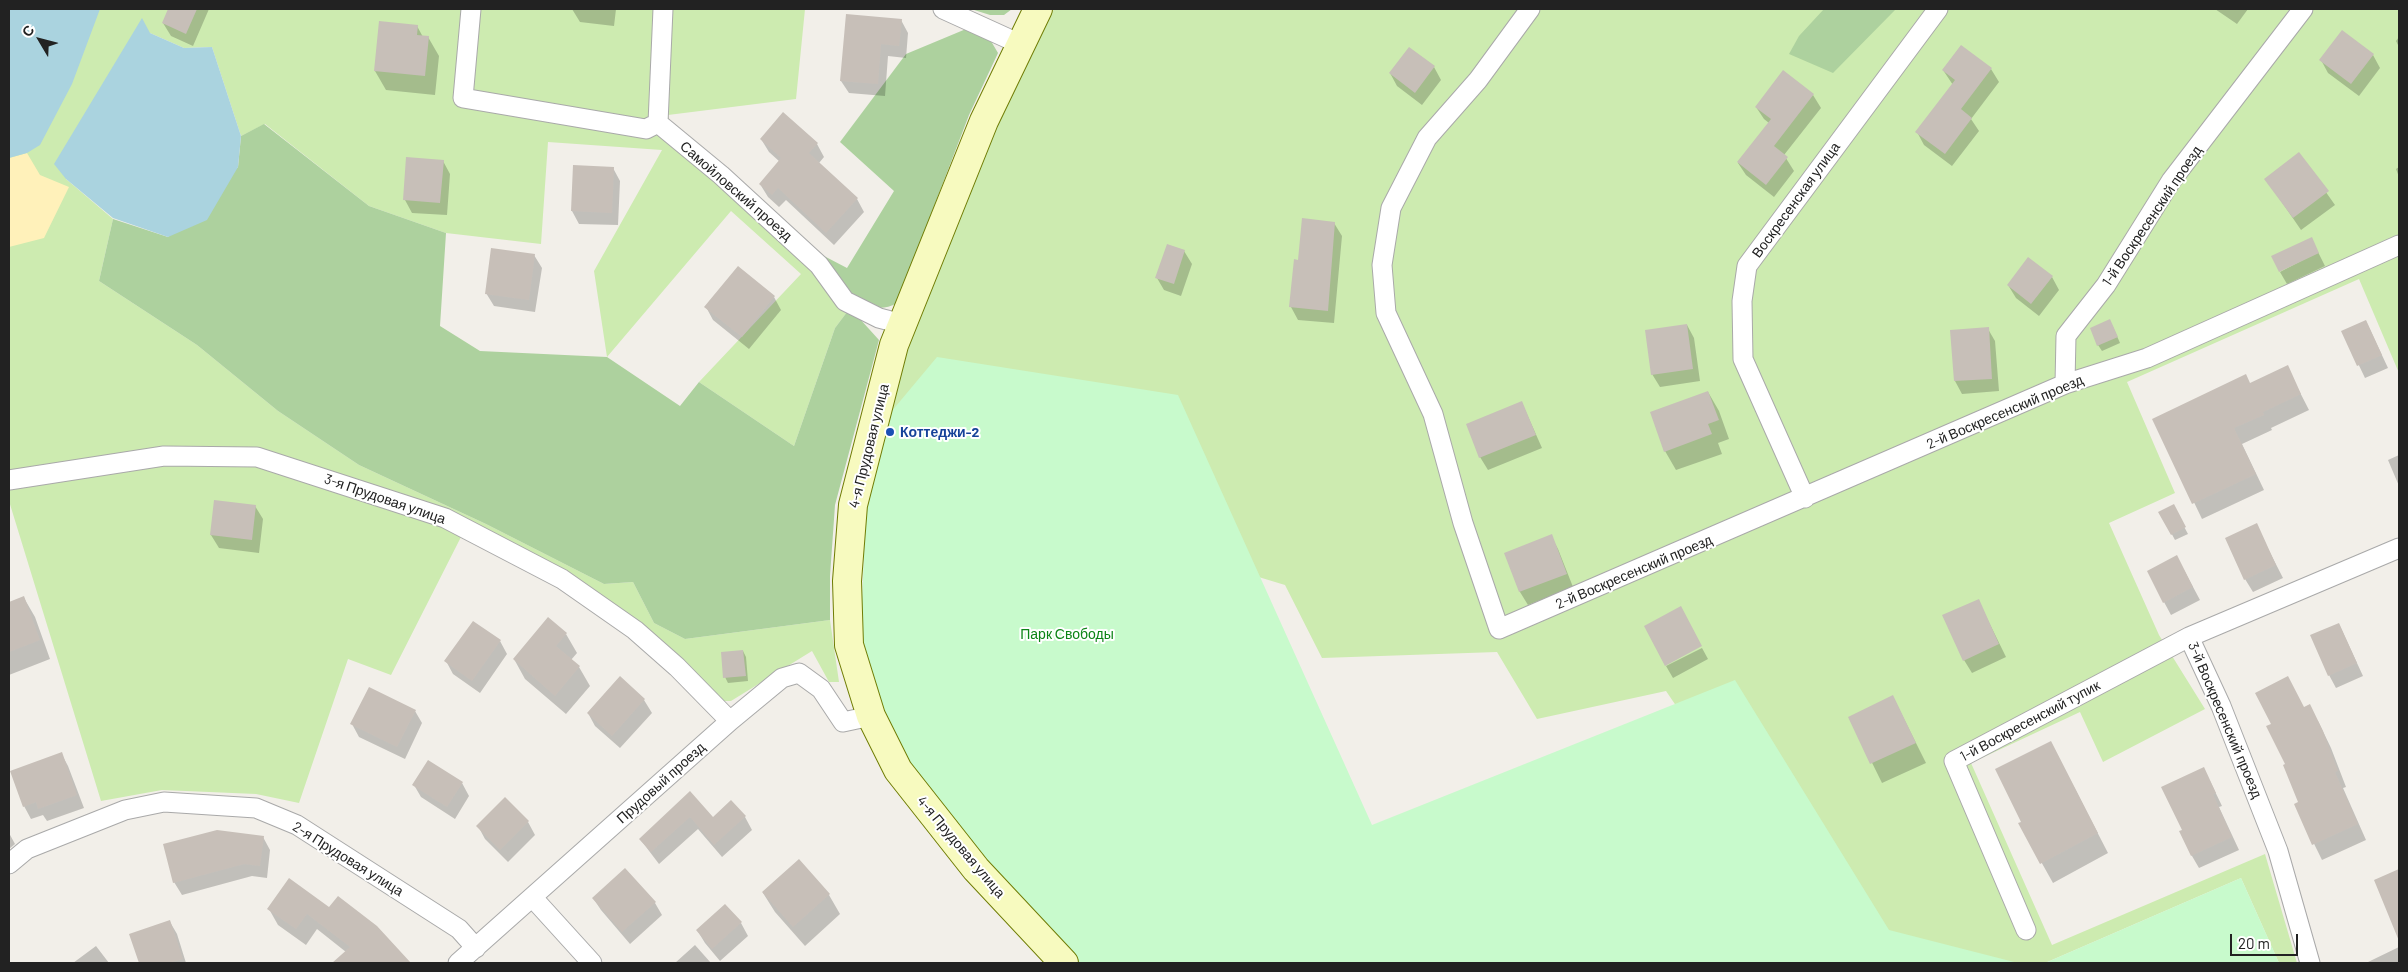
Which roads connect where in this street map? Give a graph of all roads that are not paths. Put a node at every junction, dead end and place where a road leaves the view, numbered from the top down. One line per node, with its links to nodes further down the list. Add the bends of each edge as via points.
1 (471, 9): 9 (street, via 463,98 646,129)
2 (663, 9): 9 (street)
3 (943, 9): 8 (street)
4 (1038, 9): 8 (main road, 4-я Прудовая улица)
5 (1530, 9): 14 (street, 2-й Воскресенский проезд, via 1478,80 1427,138 1391,208 1382,264 1386,313 1433,414 1463,522 1500,629)
6 (1938, 9): 14 (street, Воскресенская улица, via 1747,266 1742,301 1743,359)
7 (2303, 9): 12 (street, 1-й Воскресенский проезд, via 2171,182 2106,285 2066,336)
8 (1020, 44): 11 (main road, 4-я Прудовая улица, via 984,121)
9 (658, 122): 11 (street, Самойловский проезд, via 819,265 846,300 879,318)
10 (2399, 245): 12 (street, 2-й Воскресенский проезд, via 2147,358)
11 (902, 324): 17 (main road, 4-я Прудовая улица, via 853,505 847,582 849,645)
12 (2065, 384): 14 (street, 2-й Воскресенский проезд)
13 (9, 480): 18 (street, 3-я Прудовая улица, via 164,456 257,457 445,518 562,579 635,630)
14 (1806, 498)
15 (2399, 548): 16 (street, 3-й Воскресенский проезд)
16 (2189, 637): 21 (street, 1-й Воскресенский тупик, via 1954,760); 26 (street, 3-й Воскресенский проезд, via 2221,706 2278,852)
17 (870, 716): 18 (street, Прудовый проезд, via 843,722 821,689 799,673 782,678); 25 (main road, 4-я Прудовая улица, via 904,778 976,869)
18 (730, 721): 20 (street, Прудовый проезд)
19 (9, 864): 22 (street, 2-я Прудовая улица, via 27,849 125,810 164,802 256,808 296,824 459,929)
20 (533, 898): 22 (street, Прудовый проезд); 24 (street)
21 (2026, 930)
22 (476, 948): 23 (street, Прудовый проезд)
23 (458, 963)
24 (592, 963)
25 (1064, 963)
26 (2310, 963)

